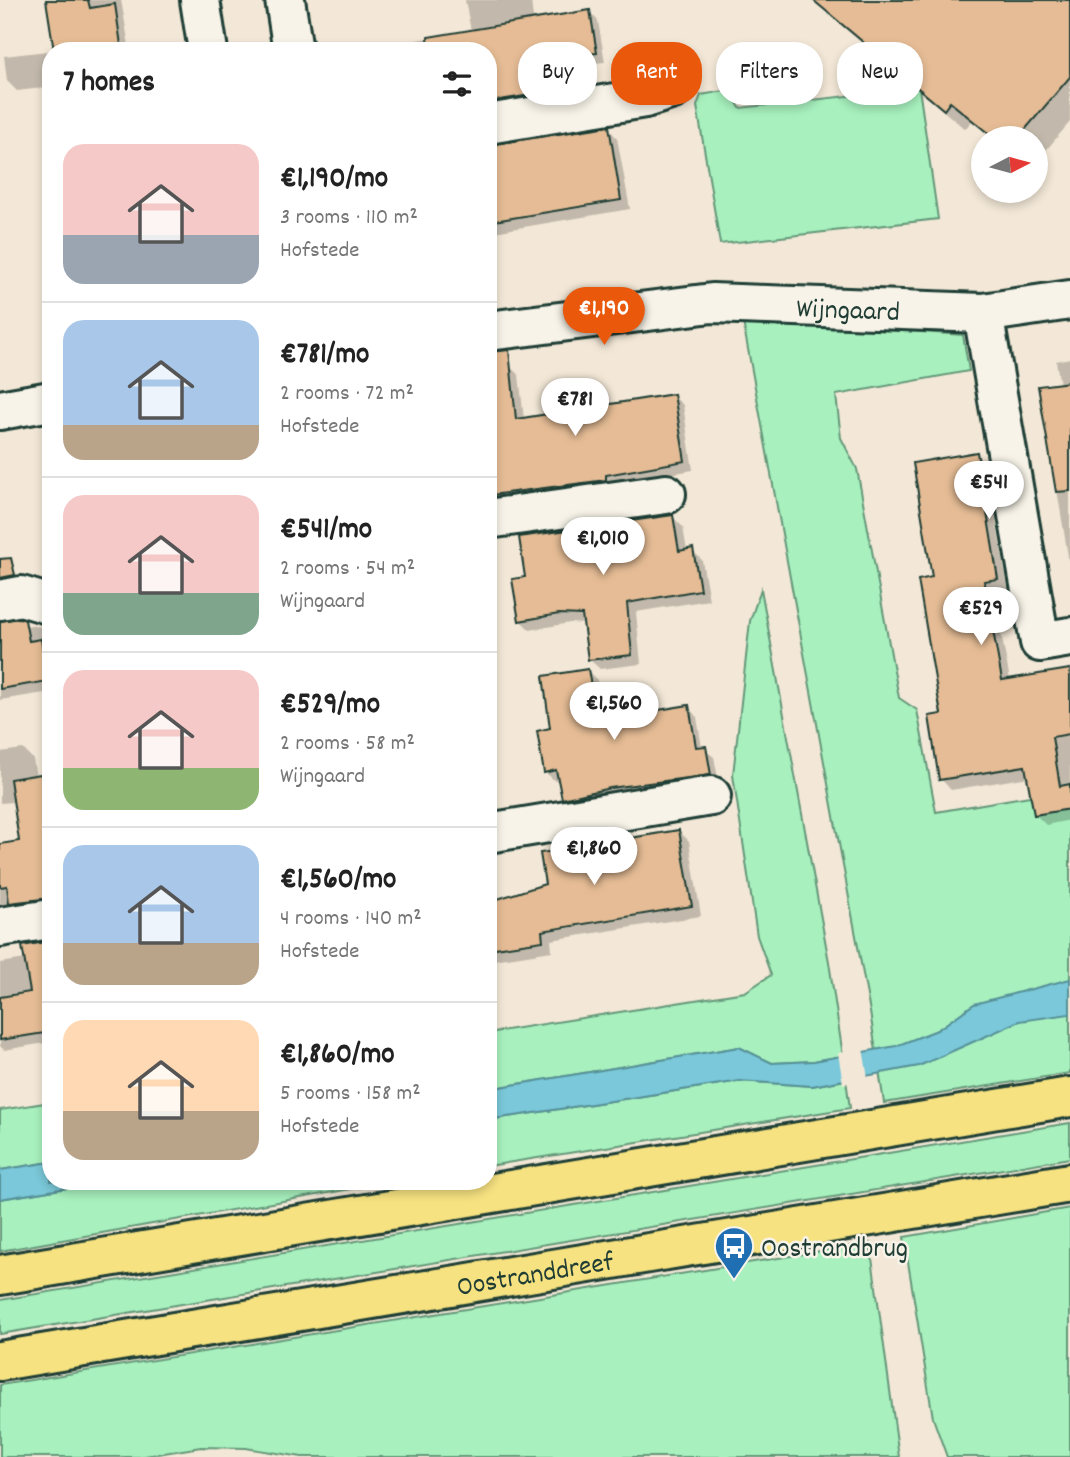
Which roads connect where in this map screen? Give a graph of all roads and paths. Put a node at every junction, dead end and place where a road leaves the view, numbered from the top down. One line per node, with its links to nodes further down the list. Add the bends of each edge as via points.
1 (200, 0): 3 (street)
2 (285, 0): 4 (street)
3 (207, 42)
4 (292, 42)
5 (611, 104): 6 (street)
6 (497, 123)
7 (1070, 300): 8 (street, Wijngaard)
8 (984, 313): 9 (street, Wijngaard, via 712,303); 16 (street, via 1040,642)
9 (497, 330)
10 (42, 403): 11 (street)
11 (0, 410)
12 (666, 494): 13 (street)
13 (497, 518)
14 (0, 600): 15 (street, via 21,596)
15 (42, 602)
16 (1070, 637)
17 (711, 796): 18 (street)
18 (497, 822)
19 (42, 920): 20 (street)
20 (0, 927)
21 (1070, 1097): 23 (main road)
22 (1070, 1183): 24 (main road, Oostranddreef)
23 (0, 1275)
24 (0, 1361)

